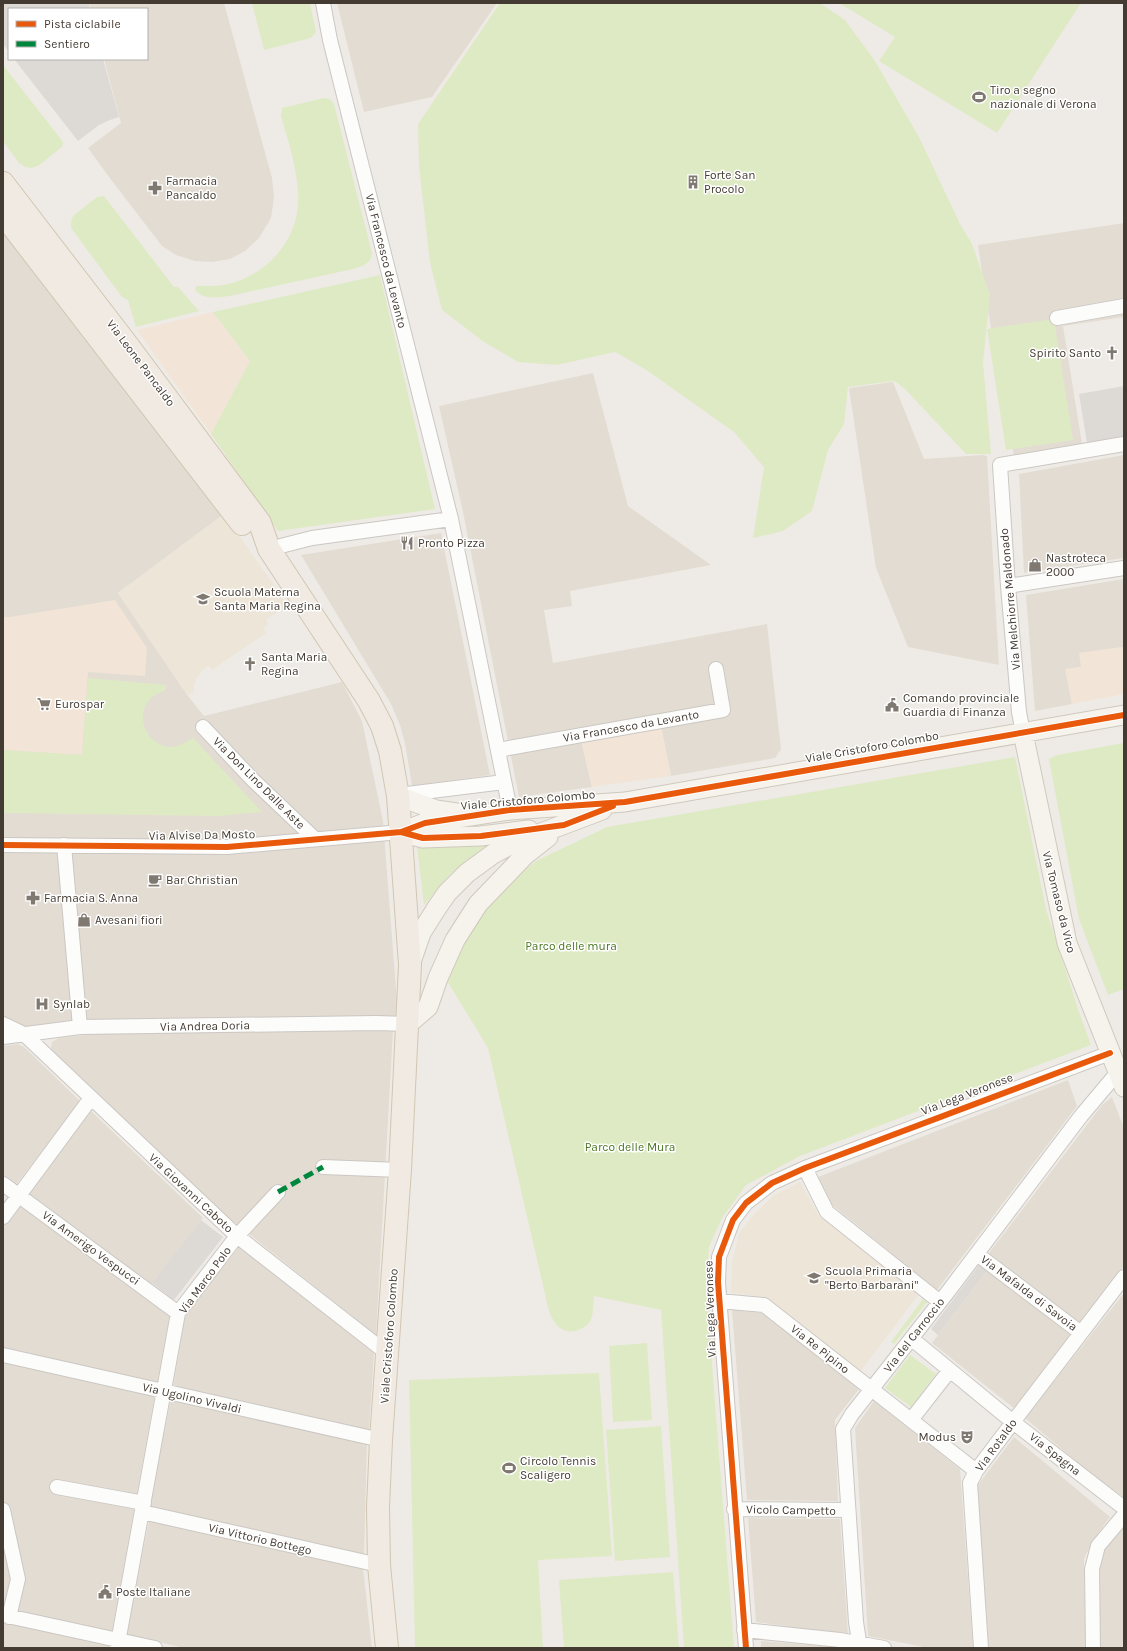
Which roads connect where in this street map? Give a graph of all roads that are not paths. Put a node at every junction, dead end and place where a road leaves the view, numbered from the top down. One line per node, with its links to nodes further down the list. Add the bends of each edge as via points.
1 (323, 3): 7 (street, Via Francesco da Levanto, via 330,40)
2 (3, 183): 8 (main road, Via Leone Pancaldo, via 260,523)
3 (3, 214): 8 (main road, Via Leone Pancaldo, via 248,531)
4 (1124, 306): 5 (street)
5 (1057, 318)
6 (1124, 444): 10 (street, Via Melchiorre Maldonado, via 1000,465)
7 (451, 519): 8 (street, via 312,538); 15 (street, Via Francesco da Levanto)
8 (269, 549): 17 (main road, Via Leone Pancaldo, via 369,701 382,726 390,751)
9 (1124, 568): 10 (street)
10 (1008, 586): 14 (street, Via Melchiorre Maldonado)
11 (716, 669): 15 (street, Via Francesco da Levanto, via 723,710)
12 (1124, 715): 14 (street, Viale Cristoforo Colombo)
13 (203, 727): 23 (street, Via Don Lino Dalle Aste, via 253,780)
14 (1023, 733): 18 (street, Viale Cristoforo Colombo); 32 (street, Via Tomaso da Vico, via 1067,943)
15 (498, 750): 16 (street, Via Francesco da Levanto)
16 (504, 782): 17 (street, Viale Cristoforo Colombo); 19 (street, Via Francesco da Levanto)
17 (398, 796): 20 (street, Viale Cristoforo Colombo, via 436,810); 22 (main road, Via Leone Pancaldo)
18 (624, 802): 19 (street, Viale Cristoforo Colombo); 21 (street, Viale Cristoforo Colombo)
19 (510, 810): 20 (street, Viale Cristoforo Colombo)
20 (472, 815): 22 (street, Viale Cristoforo Colombo, via 422,823)
21 (564, 825): 22 (street, Viale Cristoforo Colombo, via 481,836 423,838); 26 (street, Viale Cristoforo Colombo, via 512,844 467,873 432,915 421,933); 28 (street, Viale Cristoforo Colombo, via 525,854 478,904 455,940 428,1007)
22 (401, 832): 23 (street, Via Alvise Da Mosto); 26 (main road, Viale Cristoforo Colombo)
23 (315, 839): 25 (street, Via Alvise Da Mosto, via 227,847)
24 (3, 845): 25 (street, Via Alvise Da Mosto)
25 (64, 846): 29 (street)
26 (410, 965): 28 (main road, Viale Cristoforo Colombo)
27 (3, 1024): 30 (street, Via Giovanni Caboto)
28 (408, 1024): 29 (street, Via Andrea Doria); 37 (main road, Viale Cristoforo Colombo)
29 (80, 1027): 30 (street, Via Andrea Doria)
30 (24, 1034): 31 (street, Via Andrea Doria); 34 (street, Via Giovanni Caboto)
31 (3, 1037)
32 (1110, 1053): 33 (street, Via Tomaso da Vico); 36 (street, Via Lega Veronese)
33 (1121, 1080): 43 (street, Via del Carroccio, via 1081,1116)
34 (91, 1098): 40 (street); 42 (street, Via Giovanni Caboto)
35 (323, 1167): 37 (street)
36 (805, 1168): 45 (street, Via Lega Veronese, via 772,1183 746,1203 733,1220 719,1256); 46 (street, via 827,1212)
37 (400, 1170): 50 (main road, Viale Cristoforo Colombo)
38 (3, 1184): 40 (street, Via Amerigo Vespucci)
39 (278, 1192): 42 (street, Via Marco Polo)
40 (19, 1195): 41 (street); 47 (street, Via Amerigo Vespucci)
41 (3, 1217)
42 (237, 1236): 47 (street, Via Marco Polo); 50 (street, Via Giovanni Caboto)
43 (977, 1254): 46 (street, Via del Carroccio); 48 (street, Via Mafalda di Savoia)
44 (1124, 1277): 48 (street, Via Rotaldo)
45 (719, 1301): 53 (street, Via Re Pipino, via 764,1305); 62 (street, Via Lega Veronese)
46 (940, 1302): 49 (street, Via del Carroccio)
47 (178, 1313): 54 (street, Via Marco Polo)
48 (1081, 1332): 56 (street, Via Rotaldo)
49 (912, 1339): 52 (street, Via Spagna); 53 (street, Via del Carroccio)
50 (388, 1354): 57 (main road, Viale Cristoforo Colombo)
51 (3, 1355): 54 (street, Via Ugolino Vivaldi)
52 (950, 1370): 55 (street); 56 (street, Via Spagna)
53 (872, 1390): 55 (street, Via Re Pipino); 64 (street, Via del Carroccio, via 852,1414 844,1429)
54 (164, 1392): 57 (street, Via Ugolino Vivaldi); 60 (street, Via Marco Polo)
55 (912, 1420): 58 (street, Via Re Pipino)
56 (1012, 1422): 58 (street, Via Rotaldo); 61 (street, Via Spagna)
57 (381, 1440): 66 (main road, Viale Cristoforo Colombo)
58 (976, 1471): 75 (street, Via Rotaldo, via 970,1483)
59 (57, 1487): 60 (street)
60 (143, 1508): 66 (street, Via Vittorio Bottego); 69 (street, Via Marco Polo)
61 (1124, 1508)
62 (734, 1509): 64 (street, Vicolo Campetto); 68 (street, Via Lega Veronese)
63 (3, 1510): 67 (street, via 18,1579)
64 (848, 1510): 70 (street, Via del Carroccio)
65 (1124, 1515): 76 (street, via 1098,1546 1092,1569)
66 (379, 1565): 72 (main road, Viale Cristoforo Colombo)
67 (6, 1616): 69 (street)
68 (744, 1630): 70 (street); 73 (street, Via Lega Veronese)
69 (118, 1644): 71 (street)
70 (860, 1646): 74 (street)
71 (155, 1648)
72 (387, 1648)
73 (746, 1648)
74 (884, 1648)
75 (981, 1648)
76 (1093, 1648)

